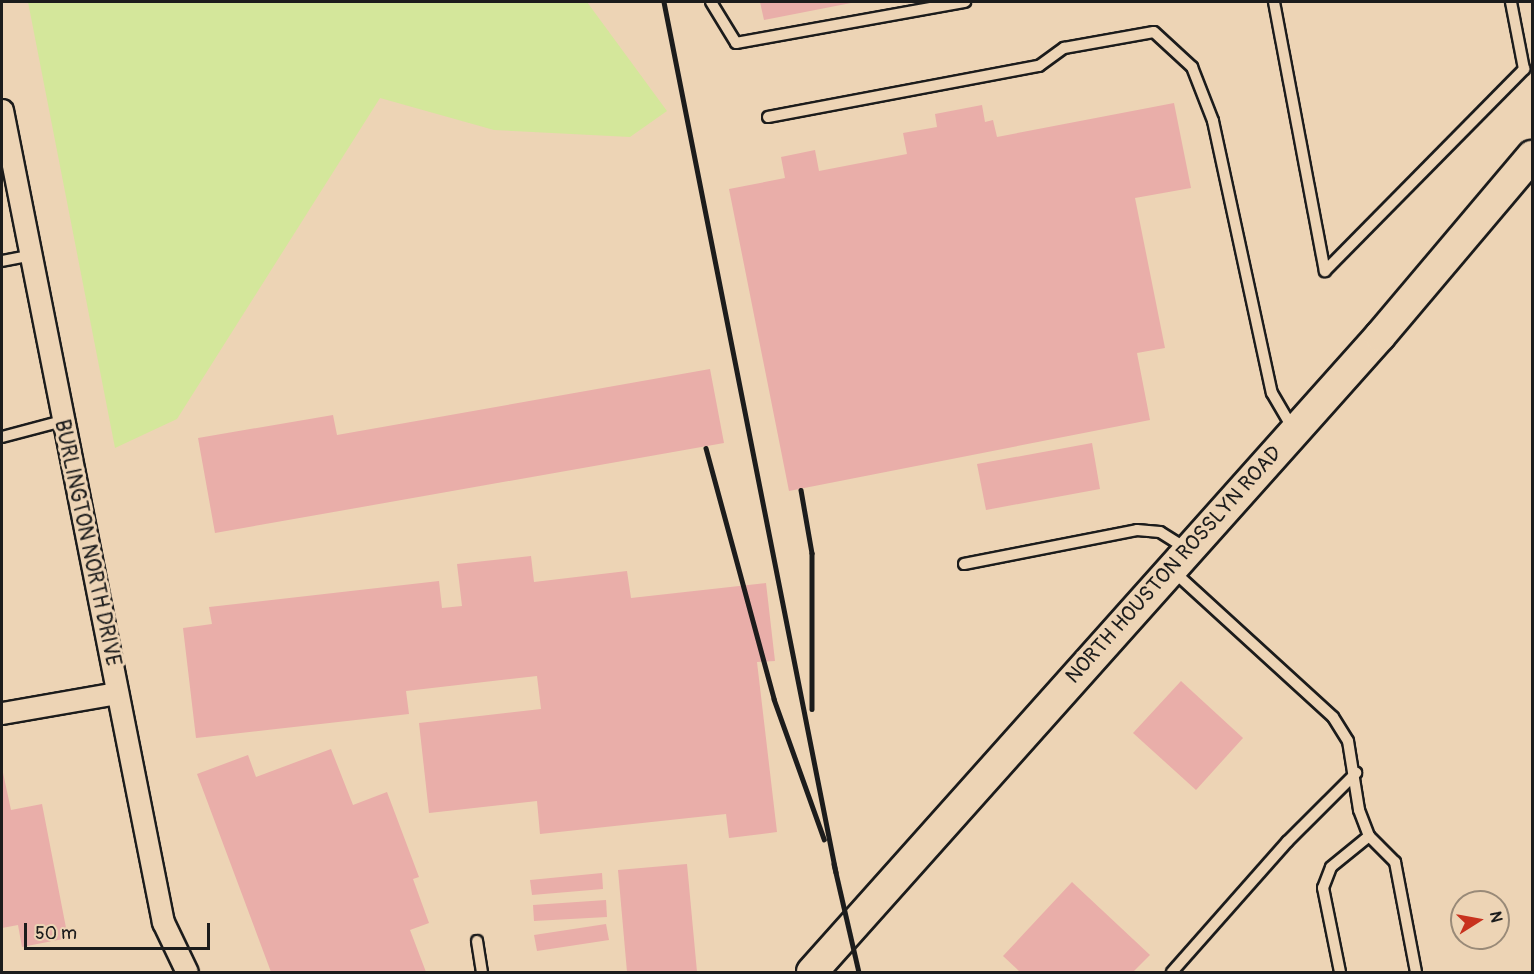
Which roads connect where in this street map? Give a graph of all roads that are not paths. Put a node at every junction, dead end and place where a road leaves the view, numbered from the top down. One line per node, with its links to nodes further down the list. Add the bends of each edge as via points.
1 (711, 2): 2 (lane, via 736,44)
2 (965, 2)
3 (1274, 2): 4 (lane, via 1325,271 1524,69)
4 (1511, 2)
5 (2, 110): 8 (street, BURLINGTON NORTH DRIVE)
6 (768, 117): 11 (lane, via 1039,66 1064,48 1154,32 1192,67 1213,121 1272,393)
7 (1533, 156): 11 (street, NORTH HOUSTON ROSSLYN ROAD)
8 (28, 256): 9 (lane); 10 (street, BURLINGTON NORTH DRIVE)
9 (2, 261)
10 (62, 421): 12 (lane); 15 (street, BURLINGTON NORTH DRIVE)
11 (1295, 432): 13 (street, NORTH HOUSTON ROSSLYN ROAD)
12 (2, 437)
13 (1179, 558): 14 (lane, via 1160,532 1137,530); 17 (lane, via 1333,717 1348,741); 22 (street, NORTH HOUSTON ROSSLYN ROAD)
14 (964, 564)
15 (117, 693): 16 (street); 20 (street, BURLINGTON NORTH DRIVE, via 163,922)
16 (2, 713)
17 (1356, 773): 18 (lane, via 1359,810); 23 (lane, via 1287,842)
18 (1370, 836): 24 (lane, via 1331,867 1323,888); 25 (lane, via 1395,862)
19 (477, 941): 21 (lane)
20 (187, 972)
21 (482, 972)
22 (812, 972)
23 (1172, 972)
24 (1340, 972)
25 (1416, 972)

